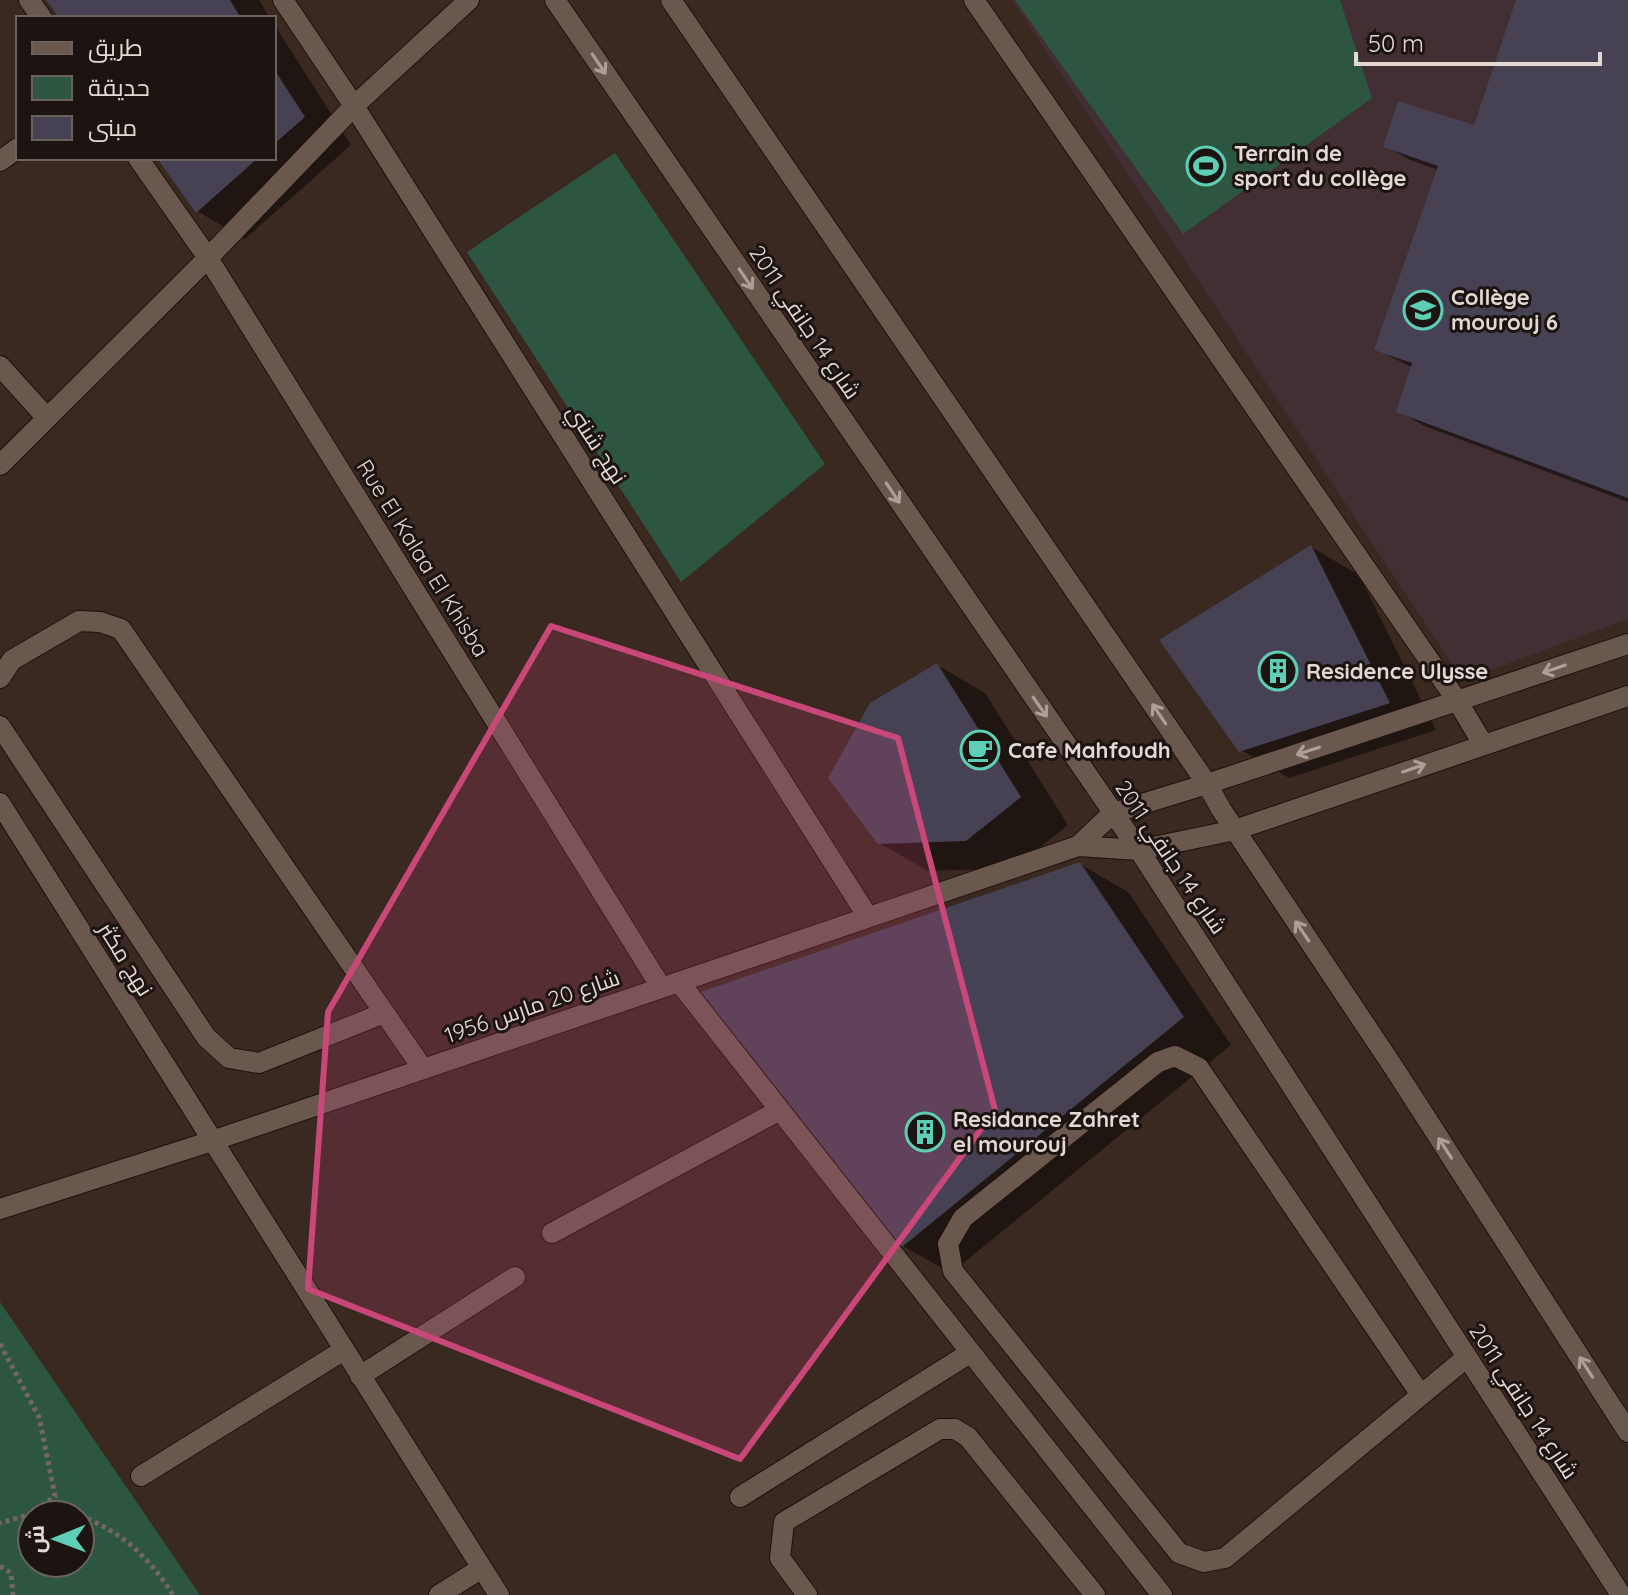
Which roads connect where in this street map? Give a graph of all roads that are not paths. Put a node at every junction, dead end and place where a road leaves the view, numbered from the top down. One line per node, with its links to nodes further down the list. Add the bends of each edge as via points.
1 (283, 0): 6 (street, نهج شنني)
2 (469, 0): 6 (street)
3 (555, 0): 20 (street, شارع 14 جانفي 2011, one-way to 20)
4 (671, 0): 18 (street, one-way to 4)
5 (974, 0): 15 (street)
6 (354, 106): 8 (street); 24 (street, نهج شنني)
7 (139, 160): 8 (street, Rue El Kalaa El Khisba)
8 (208, 258): 10 (street); 25 (street, Rue El Kalaa El Khisba)
9 (0, 366): 10 (street)
10 (47, 418): 11 (street)
11 (0, 465)
12 (1628, 644): 15 (street, one-way to 15)
13 (0, 678): 26 (street, via 12,660 79,621 121,629)
14 (1628, 696): 17 (street, شارع 20 مارس 1956)
15 (1458, 702): 17 (street); 18 (street, one-way to 18)
16 (0, 726): 26 (street, via 206,1037 229,1058 259,1063)
17 (1483, 744): 21 (street, شارع 20 مارس 1956, one-way to 17)
18 (1207, 784): 20 (street); 21 (street)
19 (0, 803): 29 (street, نهج مكثر)
20 (1113, 813): 22 (street, شارع 20 مارس 1956); 23 (street, شارع 14 جانفي 2011)
21 (1235, 830): 23 (street, شارع 20 مارس 1956); 38 (street, one-way to 21)
22 (1078, 846): 23 (street, شارع 20 مارس 1956); 24 (street, شارع 20 مارس 1956)
23 (1139, 850): 35 (street, شارع 14 جانفي 2011)
24 (868, 917): 25 (street, شارع 20 مارس 1956)
25 (670, 984): 27 (street, شارع 20 مارس 1956); 28 (street, Rue El Kalaa El Khisba)
26 (384, 1013): 27 (street)
27 (423, 1069): 29 (street, شارع 20 مارس 1956)
28 (780, 1110): 31 (street); 34 (street, Rue El Kalaa El Khisba)
29 (212, 1141): 30 (street, شارع 20 مارس 1956); 33 (street, نهج مكثر)
30 (0, 1209)
31 (552, 1233)
32 (515, 1277): 36 (street)
33 (344, 1350): 36 (street, نهج مكثر); 39 (street)
34 (970, 1353): 40 (street); 46 (street, Rue El Kalaa El Khisba)
35 (1467, 1357): 37 (street); 47 (street, شارع 14 جانفي 2011)
36 (360, 1376): 41 (street, نهج مكثر)
37 (1421, 1395): 37 (street, via 1199,1068 1175,1056 1158,1062 963,1218 948,1244 953,1271 1169,1541 1179,1553 1204,1562 1225,1558)
38 (1628, 1432)
39 (141, 1476)
40 (740, 1497)
41 (482, 1568): 42 (street); 43 (street, نهج مكثر)
42 (439, 1595)
43 (499, 1595)
44 (807, 1595): 45 (street, via 780,1558 784,1522 940,1429 955,1429 968,1437)
45 (1095, 1595)
46 (1161, 1595)
47 (1621, 1595)

